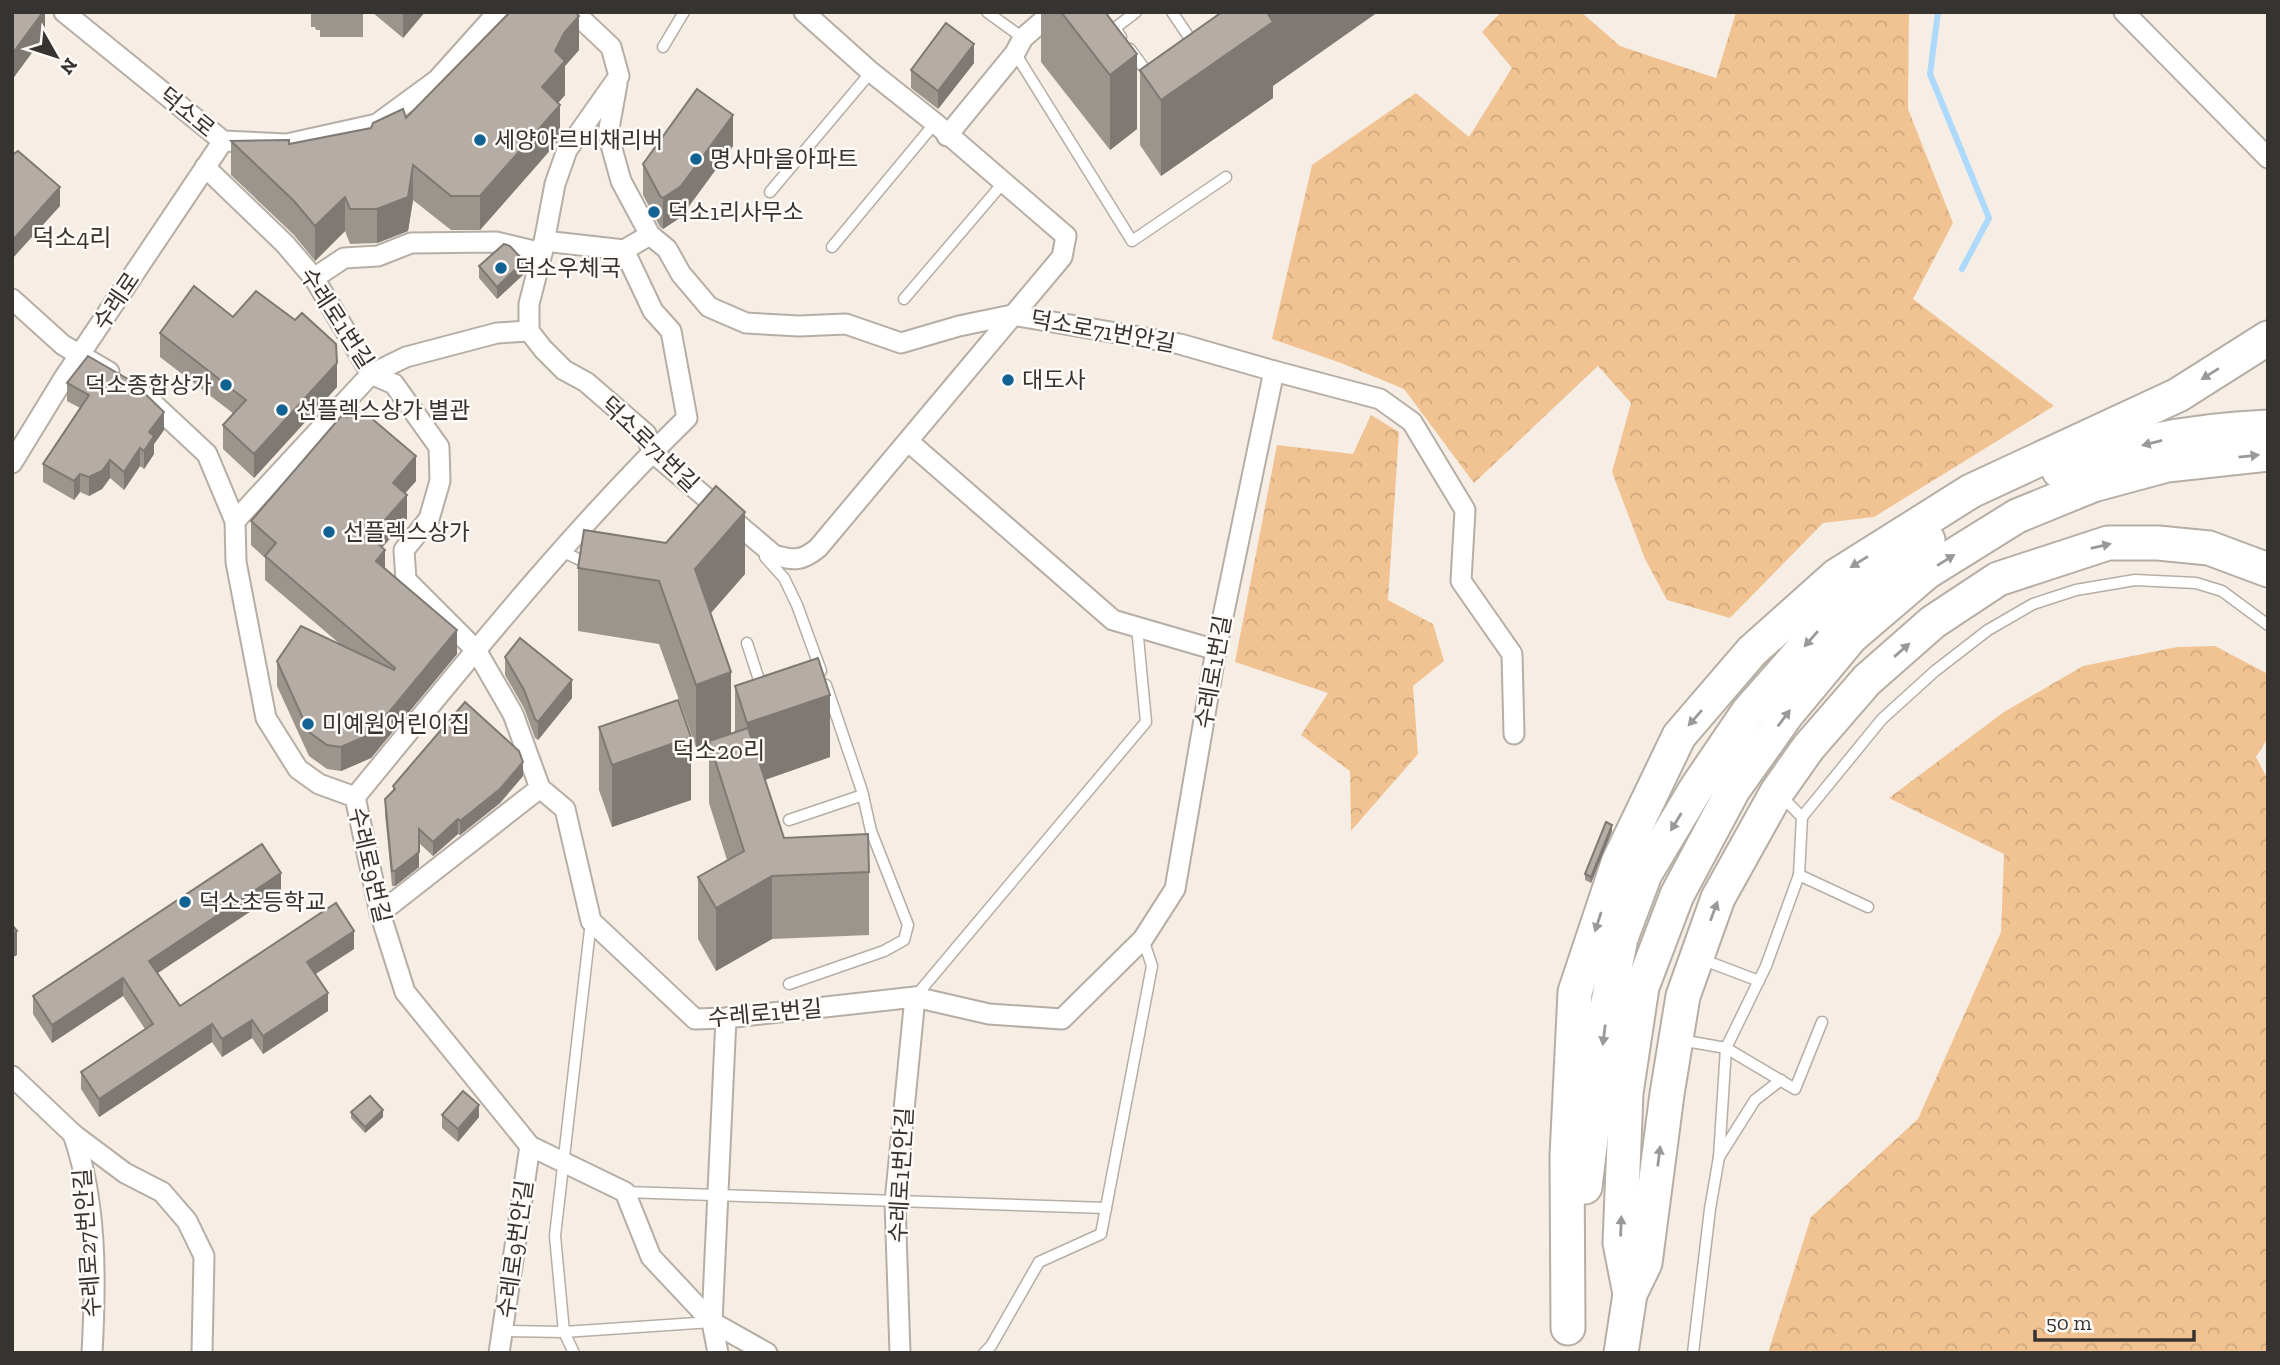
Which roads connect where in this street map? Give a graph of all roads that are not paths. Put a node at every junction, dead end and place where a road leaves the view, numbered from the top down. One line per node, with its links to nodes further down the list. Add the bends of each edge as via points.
1 (64, 12): 18 (street, 덕소로)
2 (498, 12): 18 (street, 덕소로, via 438,80 377,124 287,144)
3 (574, 12): 16 (street, via 611,47)
4 (684, 12): 12 (lane)
5 (804, 12): 14 (street)
6 (987, 12): 11 (lane)
7 (1053, 12): 11 (street)
8 (1136, 12): 15 (lane, via 1115,28 1155,82)
9 (1172, 12): 13 (lane, via 1199,51)
10 (2124, 12): 19 (street)
11 (1019, 46): 17 (street); 21 (lane, via 1132,241)
12 (663, 47)
13 (1188, 59)
14 (872, 72): 17 (street); 23 (lane)
15 (1166, 74)
16 (618, 76): 24 (street, 덕소로71번안길, via 608,134 621,181); 25 (street, via 567,150)
17 (941, 129): 22 (street); 26 (lane)
18 (223, 141): 20 (street, 수레로)
19 (2268, 158)
20 (205, 167): 28 (street, 수레로1번길); 34 (street, 수레로)
21 (1226, 177)
22 (1003, 183): 30 (lane); 31 (street, 덕소로71번길, via 1066,236 1062,257)
23 (770, 192)
24 (650, 235): 27 (street); 31 (street, 덕소로71번안길, via 667,249 709,307 746,323 846,324 901,343)
25 (543, 247): 27 (street); 28 (street, via 496,242 411,243 378,256 344,258); 32 (street, via 528,304)
26 (832, 247)
27 (624, 250): 39 (street, via 653,312 671,331 687,418)
28 (314, 278): 36 (street, 수레로1번길)
29 (12, 299): 34 (street, 수레로9번길, via 62,345)
30 (904, 299)
31 (1012, 315): 35 (street, 덕소로71번안길, via 1180,344); 38 (street, 덕소로71번길)
32 (529, 331): 36 (street, via 498,333 405,357); 39 (street, 덕소로71번길, via 564,370 586,382 646,434)
33 (2268, 338): 91 (highway, one-way to 91, via 2178,395 1971,491 1836,576 1752,651 1679,736 1618,863 1575,992 1567,1156)
34 (81, 356): 41 (street, 수레로); 42 (street, 수레로9번길, via 140,391 207,454)
35 (1274, 371): 51 (street, 수레로1번길); 55 (street, 덕소로71번안길, via 1380,399 1412,422 1465,510 1461,581 1512,654)
36 (371, 374): 42 (street); 50 (street, 수레로1번길, via 394,383 439,447 440,481 429,519 404,550 406,580)
37 (2268, 427): 91 (highway, one-way to 91, via 2160,440 2082,460 1999,498 1923,543 1826,623 1748,712 1645,874 1621,938 1607,1007)
38 (909, 442): 39 (street, 덕소로71번길, via 818,548 793,561 774,555); 48 (street, via 1113,620)
39 (652, 452): 44 (street)
40 (2268, 454): 87 (highway, one-way to 40, via 1620,1243 1626,1093 1642,987 1677,895 1733,790 1787,714 1851,637 1927,572 2017,516 2093,485 2167,465)
41 (12, 463)
42 (235, 521): 59 (street, 수레로9번길, via 236,562 266,718 298,769 319,784)
43 (733, 530): 53 (lane, via 751,541 785,578)
44 (561, 551): 45 (lane); 50 (street)
45 (596, 567)
46 (2268, 570): 57 (highway, one-way to 46, via 1867,680 1933,622 1998,579 2108,543 2209,548)
47 (2268, 625): 60 (lane, via 2222,591 2196,583 2135,580 2076,590 2033,604 1988,630 1882,719)
48 (1137, 627): 51 (street); 72 (lane, via 1146,722)
49 (747, 643): 52 (lane)
50 (476, 650): 56 (street, 수레로1번길, via 513,714); 59 (street)
51 (1216, 650): 68 (street, 수레로1번길, via 1175,889)
52 (764, 695)
53 (832, 702): 54 (lane); 58 (lane)
54 (820, 706)
55 (1514, 734)
56 (540, 788): 66 (street); 67 (street, 수레로1번길, via 565,809)
57 (1777, 792): 60 (lane); 69 (highway, one-way to 57, via 1718,898)
58 (863, 795): 61 (lane); 62 (lane)
59 (355, 797): 66 (street, 수레로9번길)
60 (1802, 817): 64 (lane)
61 (789, 820)
62 (876, 844): 63 (lane); 71 (lane, via 908,925 904,940)
63 (864, 848)
64 (1799, 876): 65 (lane); 70 (lane)
65 (1868, 907)
66 (380, 913): 80 (street, 수레로9번길, via 405,992)
67 (591, 921): 73 (street, 수레로1번길, via 695,1019); 82 (lane)
68 (1143, 939): 72 (street, 수레로1번길, via 1062,1019 989,1014); 86 (lane, via 1152,965)
69 (1697, 958): 70 (lane); 75 (highway, via 1683,996)
70 (1759, 981): 76 (lane)
71 (789, 984)
72 (915, 997): 73 (street, 수레로1번길); 85 (street, 수레로1번안길)
73 (726, 1018): 84 (street)
74 (1822, 1022): 78 (lane, via 1795,1089)
75 (1676, 1039): 76 (lane); 87 (highway, one-way to 75, via 1645,1263)
76 (1726, 1048): 78 (lane); 81 (lane)
77 (12, 1076): 79 (street)
78 (1781, 1080): 81 (lane, via 1755,1100)
79 (73, 1134): 92 (street, 수레로27번안길, via 84,1164 89,1206 95,1296); 93 (street, via 125,1173 162,1192 187,1221 204,1256)
80 (530, 1146): 82 (street, 수레로9번길); 89 (street, 수레로9번안길)
81 (1719, 1157): 101 (lane)
82 (562, 1163): 83 (street, 수레로9번길); 90 (lane, via 555,1236)
83 (625, 1192): 84 (lane); 88 (street, via 651,1257)
84 (718, 1194): 85 (lane); 88 (street)
85 (895, 1202): 86 (lane); 98 (street, 수레로1번안길)
86 (1106, 1208): 99 (lane, via 1101,1234 1039,1262)
87 (1630, 1294): 100 (highway)
88 (712, 1322): 90 (lane); 96 (street); 97 (street)
89 (503, 1331): 90 (lane); 94 (street, 수레로9번안길)
90 (564, 1332): 95 (lane)
91 (1567, 1340)
92 (92, 1353)
93 (202, 1353)
94 (499, 1353)
95 (574, 1353)
96 (718, 1353)
97 (767, 1353)
98 (900, 1353)
99 (984, 1353)
100 (1621, 1353)
101 (1693, 1353)

